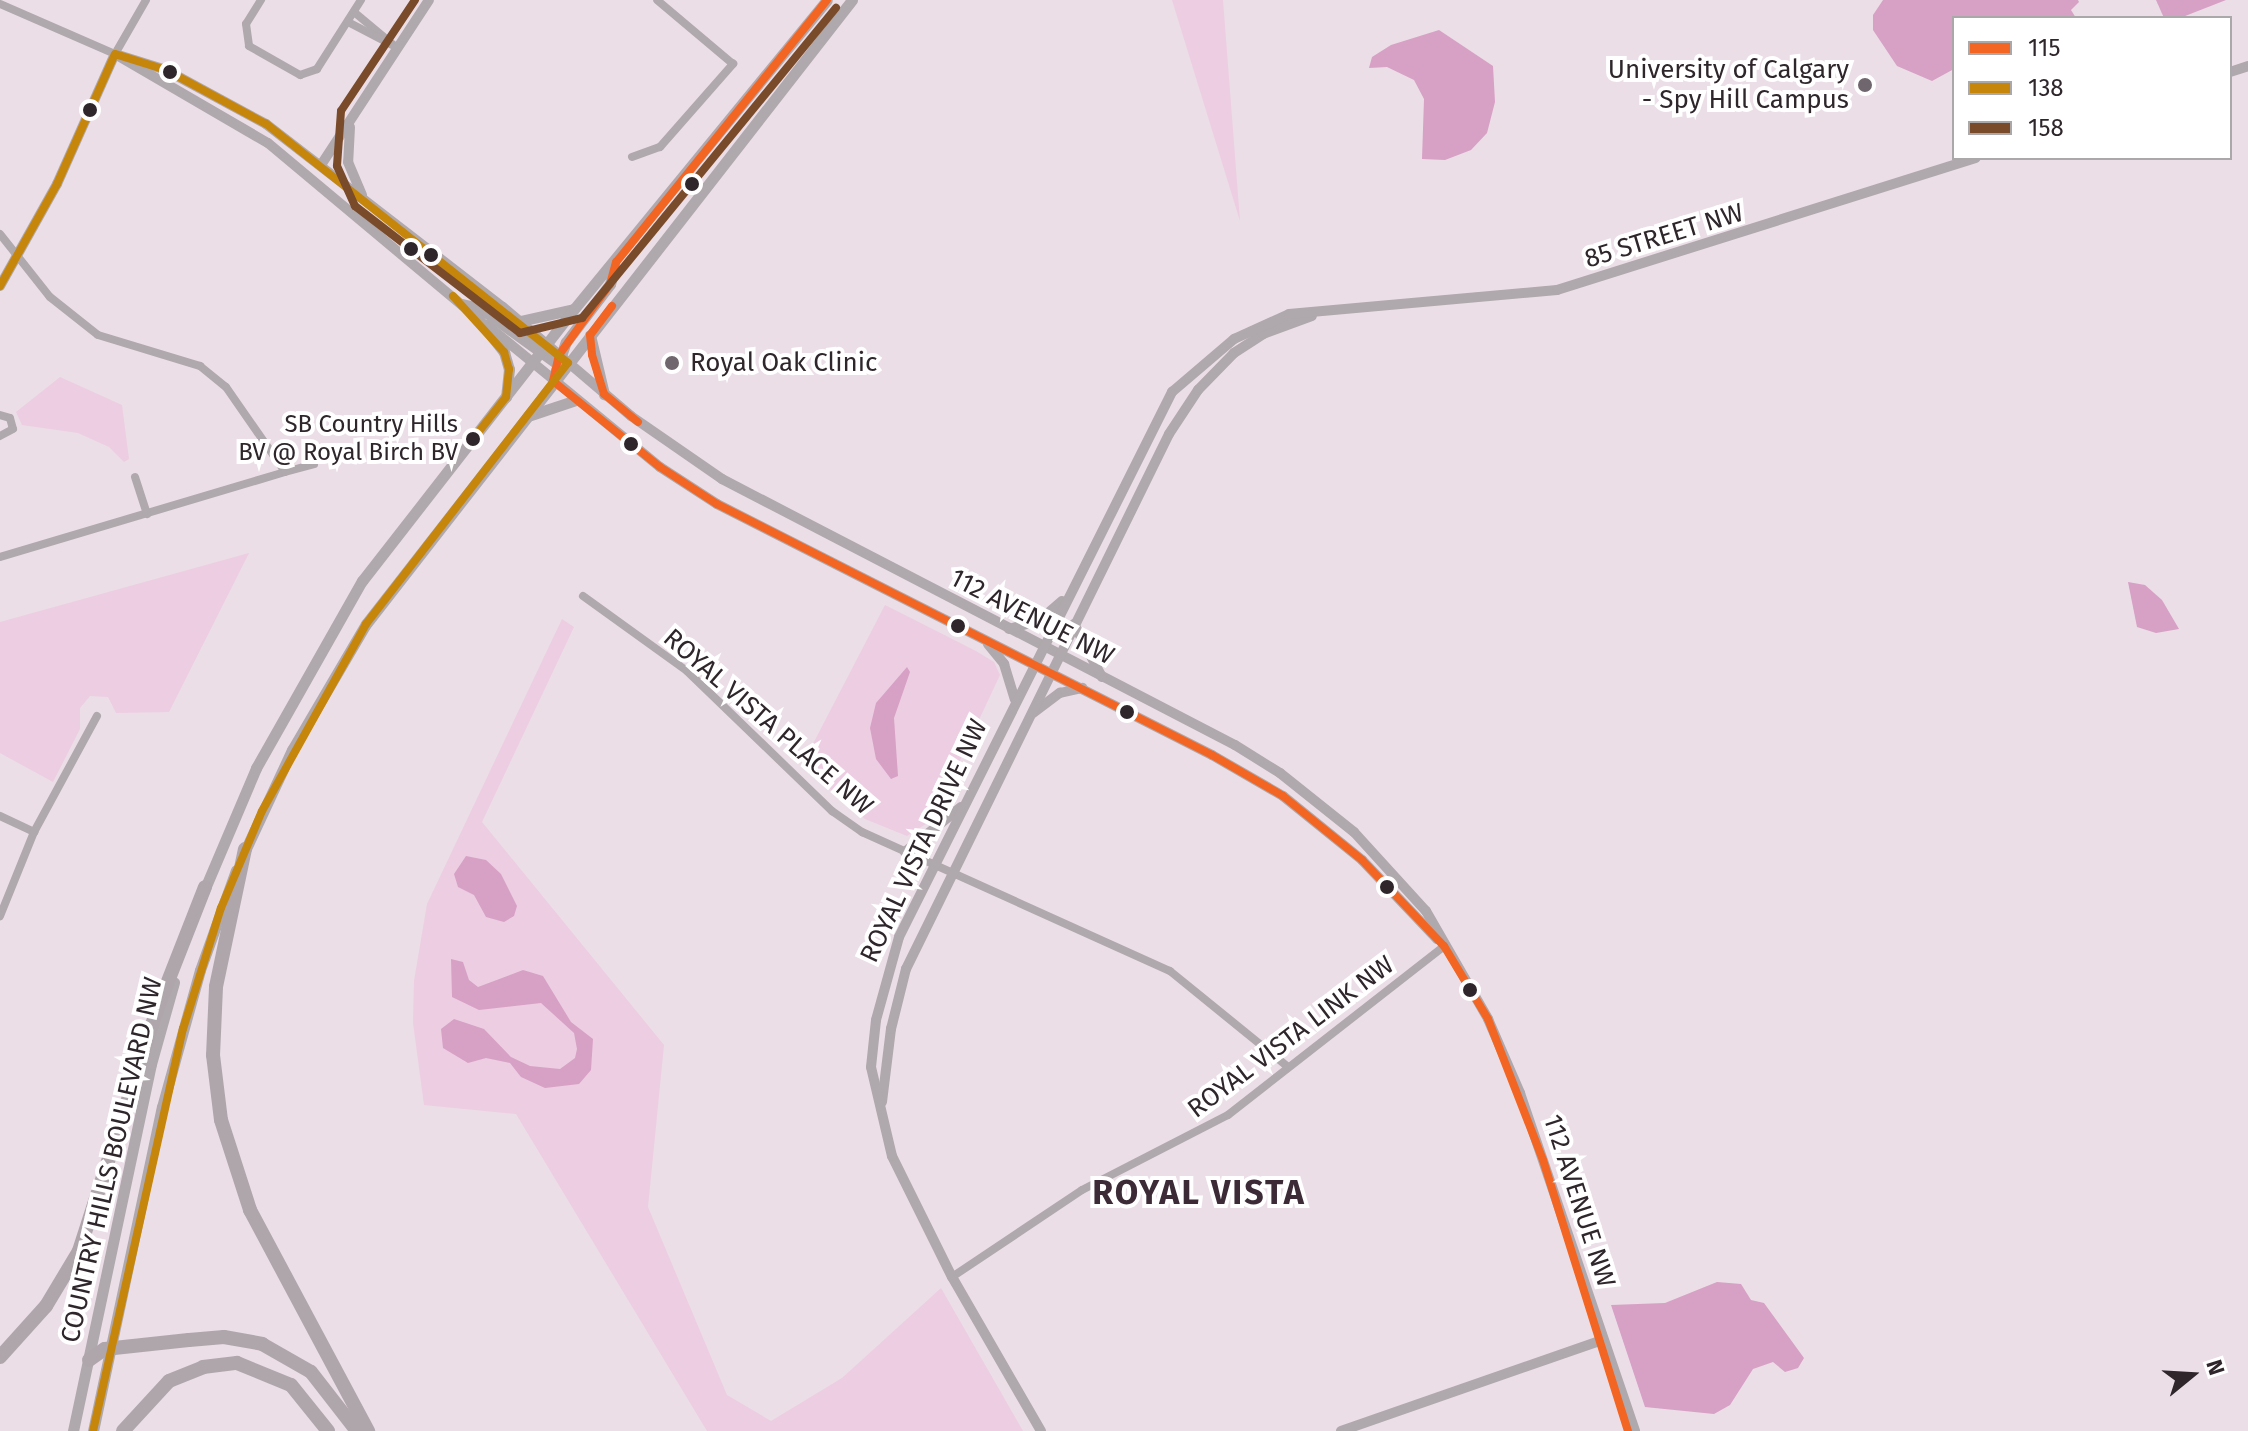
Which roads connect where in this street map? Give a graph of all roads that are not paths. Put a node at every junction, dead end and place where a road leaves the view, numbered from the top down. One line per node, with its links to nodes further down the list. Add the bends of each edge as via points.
1 (146, 0): 12 (street)
2 (261, 0): 10 (street, via 246,24 249,46 300,75 317,69)
3 (361, 0): 9 (street)
4 (429, 0): 11 (street)
5 (657, 0): 14 (street, via 733,64 660,147)
6 (827, 0): 20 (main road, COUNTRY HILLS BOULEVARD NW)
7 (852, 0): 27 (main road)
8 (0, 4): 12 (street)
9 (354, 12): 10 (street); 11 (street)
10 (348, 22): 11 (street)
11 (396, 47): 13 (street)
12 (115, 54): 16 (street, via 166,70 227,100); 19 (street); 22 (street, 112 AVENUE NW, via 268,143)
13 (352, 117): 16 (street); 17 (street, via 348,162)
14 (632, 157)
15 (1970, 160): 23 (street, 85 STREET NW, via 1628,272 1557,290)
16 (321, 165): 17 (street)
17 (363, 197): 26 (street)
18 (0, 234): 19 (street)
19 (19, 257): 21 (street); 39 (street, via 50,297 98,335 190,362 226,387)
20 (616, 262): 24 (main road, COUNTRY HILLS BOULEVARD NW); 29 (main road, via 610,284)
21 (0, 286)
22 (462, 304): 25 (street, 112 AVENUE NW); 28 (main road, via 480,308)
23 (1355, 308): 44 (street, 85 STREET NW, via 1308,310 1271,321 1234,339 1188,375 1158,413); 45 (street, 85 STREET NW, via 1301,319 1263,334 1234,353 1198,390 1169,434)
24 (574, 309): 26 (main road); 28 (main road, COUNTRY HILLS BOULEVARD NW)
25 (476, 316): 30 (street, 112 AVENUE NW); 33 (main road, via 504,352 509,369)
26 (520, 321): 28 (street)
27 (590, 335): 29 (main road); 32 (main road)
28 (544, 349): 29 (main road); 30 (main road, COUNTRY HILLS BOULEVARD NW)
29 (561, 360): 31 (main road); 32 (street, 112 AVENUE NW)
30 (532, 363): 31 (street, 112 AVENUE NW); 33 (main road, COUNTRY HILLS BOULEVARD NW)
31 (553, 381): 34 (street, 112 AVENUE NW); 36 (main road, COUNTRY HILLS BOULEVARD NW)
32 (604, 394): 46 (street, 112 AVENUE NW, via 661,439 743,491)
33 (506, 397): 64 (main road, COUNTRY HILLS BOULEVARD NW, via 362,581 256,768)
34 (576, 400): 36 (main road); 47 (street, 112 AVENUE NW, via 717,504)
35 (0, 415): 37 (street, via 10,418 13,429)
36 (524, 418): 60 (main road, COUNTRY HILLS BOULEVARD NW, via 366,624 292,750)
37 (0, 436)
38 (314, 464): 39 (street)
39 (285, 472): 41 (street)
40 (135, 477): 41 (street)
41 (147, 514): 42 (street)
42 (0, 557)
43 (583, 596): 61 (street, ROYAL VISTA PLACE NW, via 687,671 832,811)
44 (1063, 600): 46 (street, via 1040,620); 48 (street, 85 STREET NW)
45 (1074, 624): 49 (street, 85 STREET NW); 52 (street)
46 (1009, 629): 48 (street, 112 AVENUE NW)
47 (984, 639): 50 (street, 112 AVENUE NW); 54 (street, via 1004,664)
48 (1042, 647): 49 (street, 112 AVENUE NW); 50 (street, ROYAL VISTA DRIVE NW)
49 (1059, 656): 51 (street, ROYAL VISTA DRIVE NW); 52 (street, 112 AVENUE NW)
50 (1033, 664): 51 (street, 112 AVENUE NW); 54 (street, ROYAL VISTA DRIVE NW)
51 (1051, 673): 53 (street, 112 AVENUE NW); 56 (street, ROYAL VISTA DRIVE NW)
52 (1102, 677): 66 (street, 112 AVENUE NW, via 1235,745 1309,794 1401,880)
53 (1082, 688): 56 (street, via 1059,694); 66 (street, 112 AVENUE NW, via 1283,796 1353,852)
54 (1015, 699): 57 (street, ROYAL VISTA DRIVE NW)
55 (97, 716): 59 (street)
56 (1029, 717): 63 (street, ROYAL VISTA DRIVE NW)
57 (962, 806): 61 (street); 62 (street, ROYAL VISTA DRIVE NW)
58 (0, 816): 59 (street)
59 (34, 832): 65 (street)
60 (245, 849): 71 (main road, COUNTRY HILLS BOULEVARD NW, via 183,1029); 80 (highway, via 216,987 213,1055 221,1120 250,1210)
61 (905, 852): 62 (street, ROYAL VISTA PLACE NW)
62 (933, 865): 63 (street, ROYAL VISTA PLACE NW); 68 (street, ROYAL VISTA DRIVE NW, via 899,937 880,994 871,1067)
63 (950, 874): 67 (street, ROYAL VISTA PLACE NW, via 1170,971); 68 (street, ROYAL VISTA DRIVE NW, via 900,989)
64 (205, 887): 72 (highway, via 160,998 79,1251 46,1306); 73 (main road, COUNTRY HILLS BOULEVARD NW, via 160,1028)
65 (0, 916)
66 (1444, 946): 67 (street, ROYAL VISTA LINK NW); 70 (street, 112 AVENUE NW, via 1507,1059)
67 (1288, 1067): 69 (street, ROYAL VISTA LINK NW, via 1197,1134 1082,1190)
68 (881, 1108): 69 (street, ROYAL VISTA DRIVE NW, via 892,1156)
69 (952, 1277): 81 (street, ROYAL VISTA DRIVE NW)
70 (1602, 1340): 74 (street, 112 AVENUE NW); 82 (street)
71 (111, 1348): 73 (highway); 76 (main road, COUNTRY HILLS BOULEVARD NW); 79 (highway, via 224,1337 262,1344 311,1372)
72 (0, 1357)
73 (89, 1360): 75 (main road, COUNTRY HILLS BOULEVARD NW)
74 (1618, 1390): 83 (street, 112 AVENUE NW); 84 (street, 112 AVENUE NW)
75 (73, 1431)
76 (93, 1431)
77 (123, 1431): 78 (highway, via 169,1381 203,1367 237,1363 291,1385)
78 (328, 1431)
79 (357, 1431)
80 (368, 1431)
81 (1041, 1431)
82 (1341, 1431)
83 (1628, 1431)
84 (1635, 1431)

